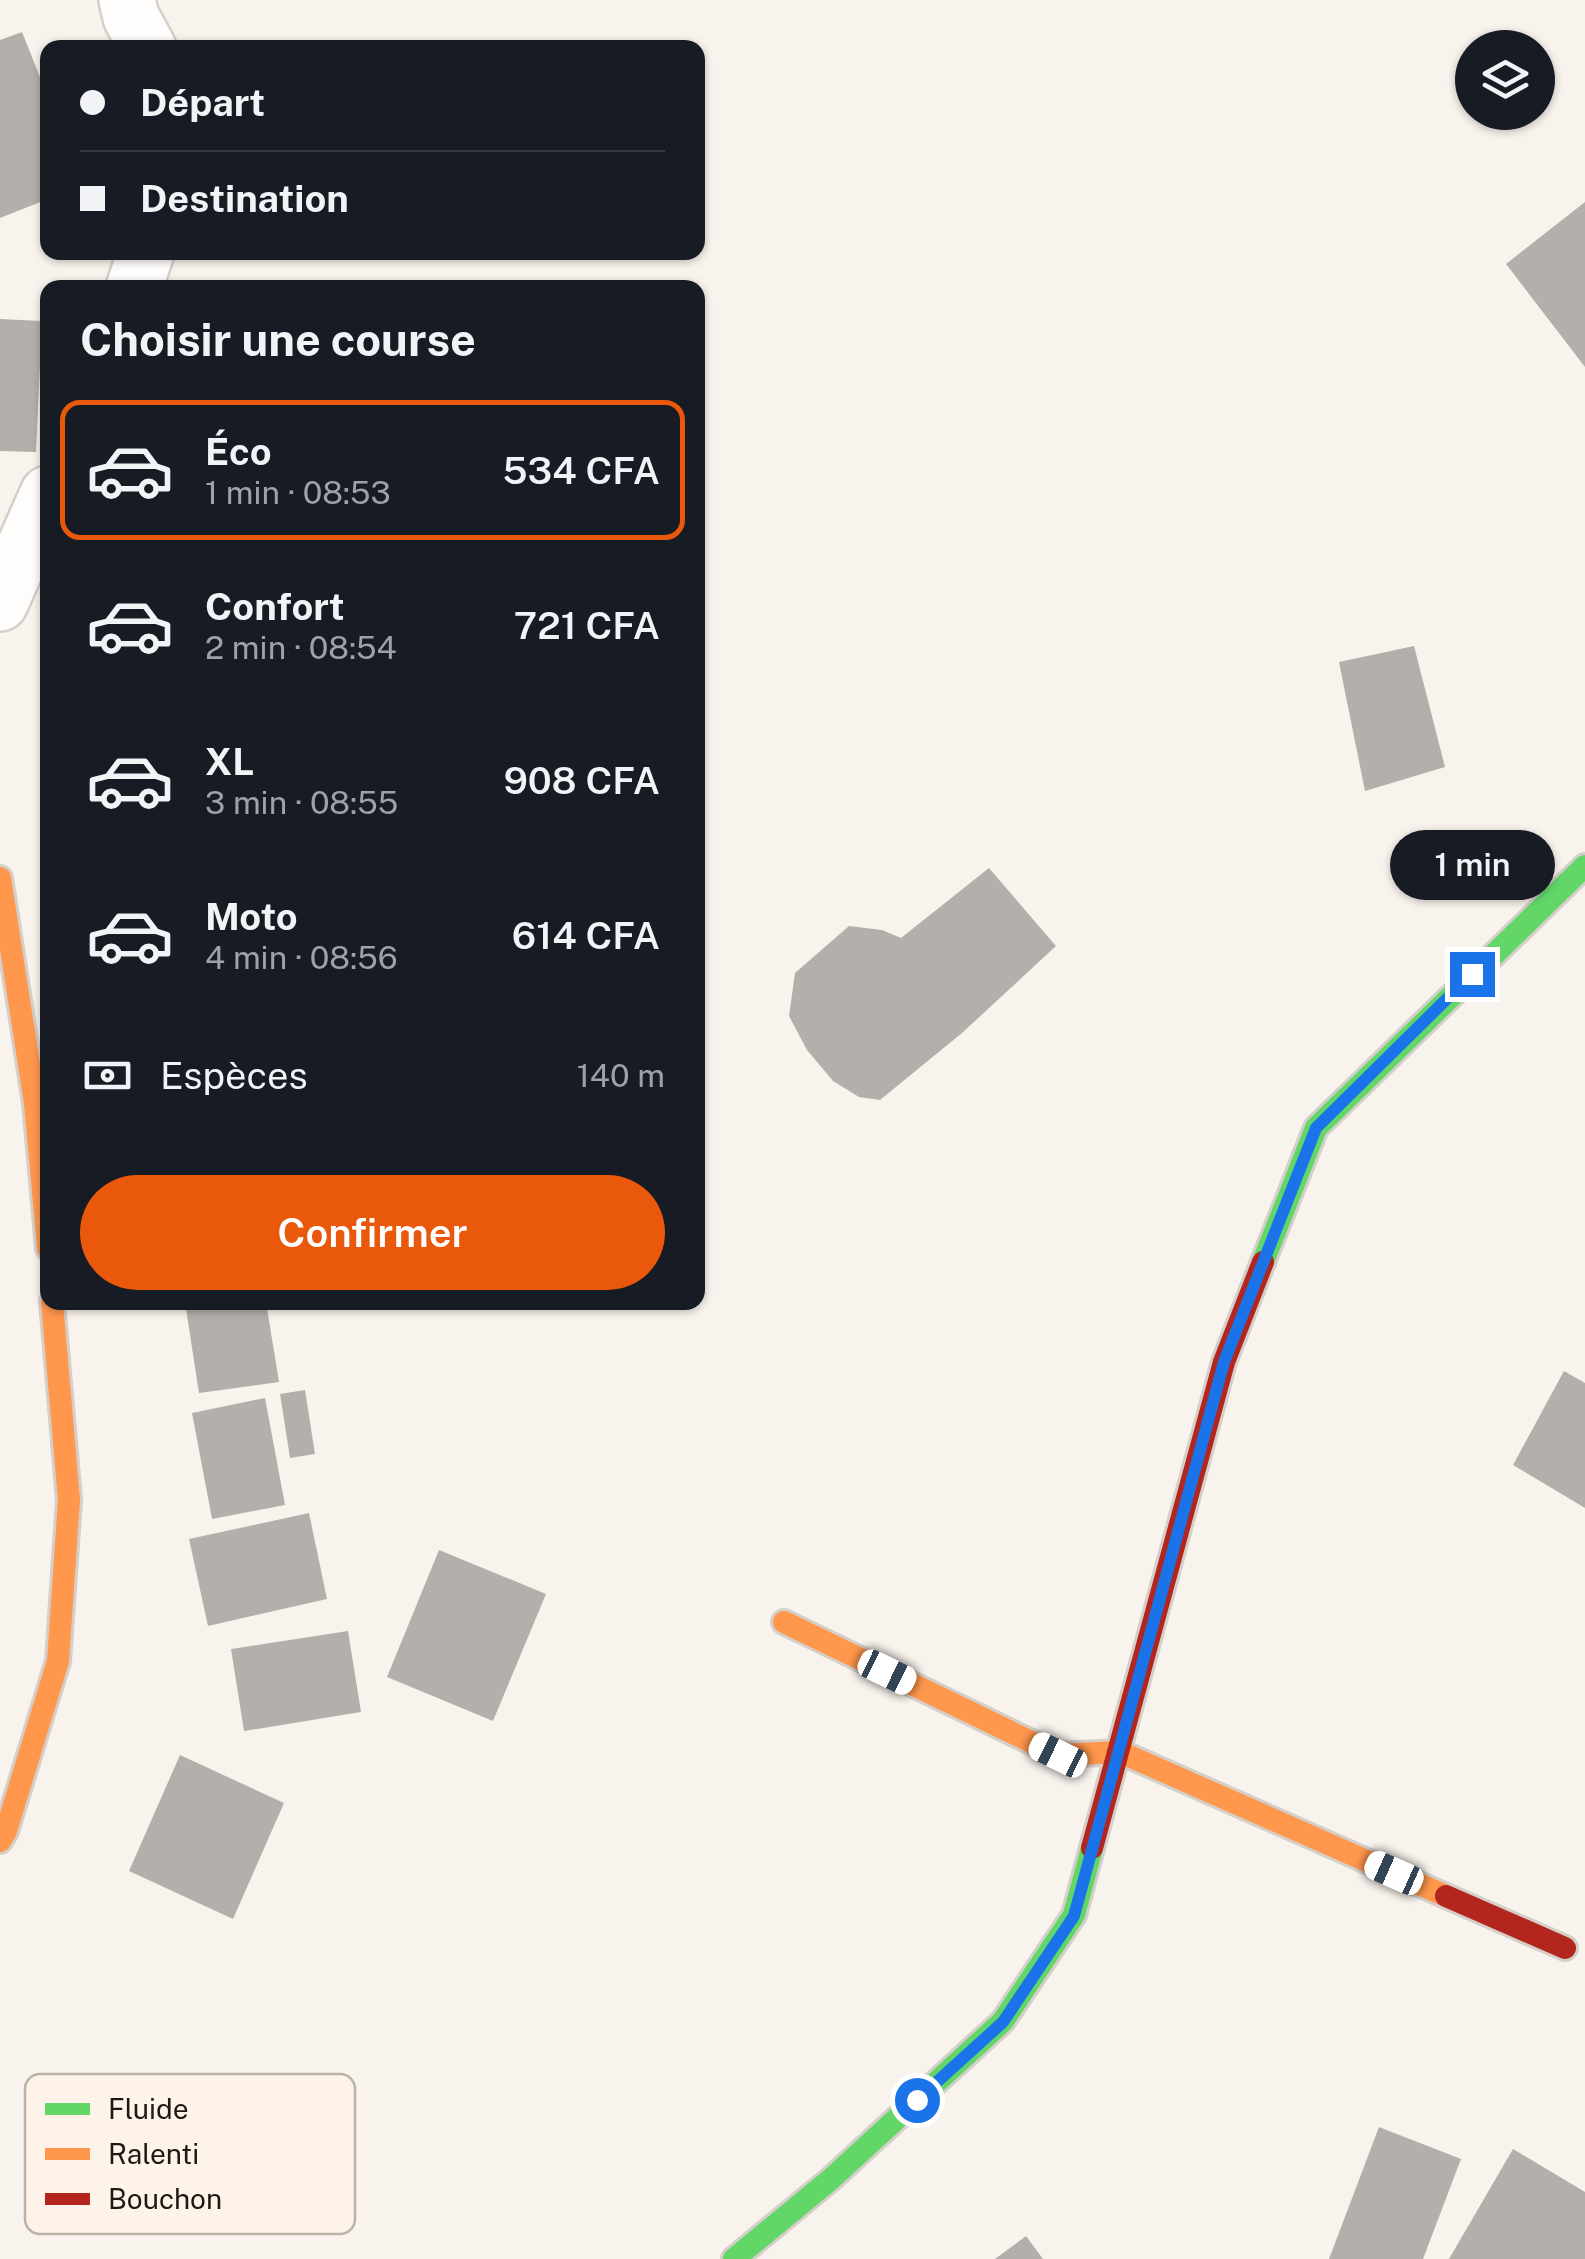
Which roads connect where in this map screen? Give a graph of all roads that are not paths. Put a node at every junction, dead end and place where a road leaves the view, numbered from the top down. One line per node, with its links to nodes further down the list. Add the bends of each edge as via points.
1 (127, 0): 2 (street)
2 (144, 40)
3 (40, 512): 4 (street)
4 (0, 604)
5 (1585, 866): 10 (street, via 1316,1128 1224,1362)
6 (0, 878): 7 (street)
7 (40, 1158)
8 (53, 1310): 11 (street, via 69,1500 58,1661)
9 (784, 1622): 10 (street, via 1058,1755)
10 (1120, 1752): 12 (street); 13 (street, via 1074,1916 1003,2022)
11 (0, 1841)
12 (1565, 1948)
13 (734, 2259)

